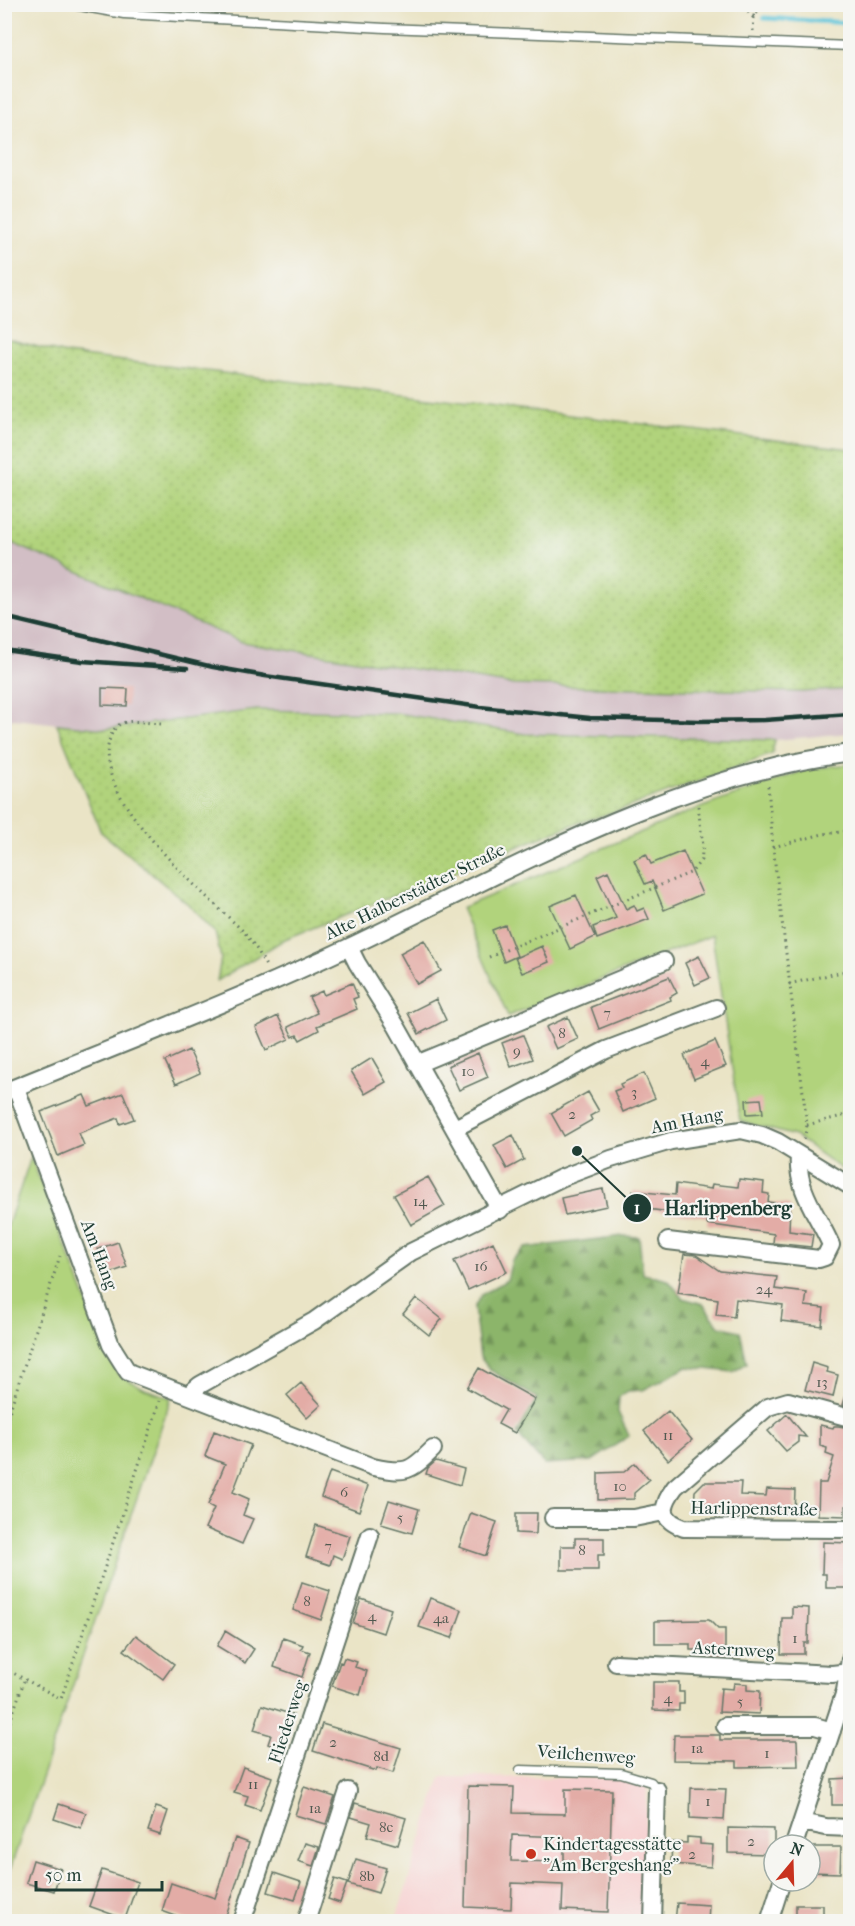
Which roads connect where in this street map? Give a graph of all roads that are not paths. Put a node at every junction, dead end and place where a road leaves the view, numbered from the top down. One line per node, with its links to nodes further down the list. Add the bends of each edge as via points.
1 (68, 4): 2 (lane, via 124,14)
2 (850, 46)
3 (850, 753): 4 (street, Alte Halberstädter Straße, via 763,769 579,836)
4 (349, 947): 7 (street); 8 (street, Alte Halberstädter Straße)
5 (664, 961): 7 (street)
6 (716, 1008): 9 (street, via 606,1050)
7 (417, 1064): 9 (street)
8 (10, 1090): 14 (street, Am Hang, via 121,1364 128,1372)
9 (455, 1128): 12 (street)
10 (799, 1156): 11 (street); 12 (street, Am Hang, via 778,1142 741,1130 671,1141 561,1178); 13 (street, via 799,1178 831,1245 825,1257)
11 (850, 1186)
12 (500, 1210): 14 (street, Am Hang, via 411,1252 314,1320)
13 (668, 1241)
14 (188, 1395): 16 (street, Am Hang, via 391,1471 416,1466)
15 (850, 1418): 17 (street, Harlippenstraße, via 788,1401 768,1407 675,1487)
16 (433, 1449)
17 (664, 1512): 18 (street, Harlippenstraße, via 634,1518); 19 (street, Harlippenstraße, via 674,1525 684,1528)
18 (553, 1518)
19 (850, 1529)
20 (370, 1535): 32 (street, Fliederweg)
21 (616, 1663): 22 (street, Asternweg, via 832,1674)
22 (850, 1668): 24 (street)
23 (725, 1726): 24 (street, via 815,1726)
24 (832, 1731): 28 (street)
25 (520, 1770): 27 (lane, Veilchenweg, via 621,1773 651,1782)
26 (348, 1791): 33 (street)
27 (657, 1791): 34 (street, Veilchenweg)
28 (802, 1822): 29 (street); 30 (street)
29 (850, 1828)
30 (798, 1833)
31 (778, 1893): 35 (street)
32 (242, 1922)
33 (306, 1922)
34 (653, 1922)
35 (769, 1922)

